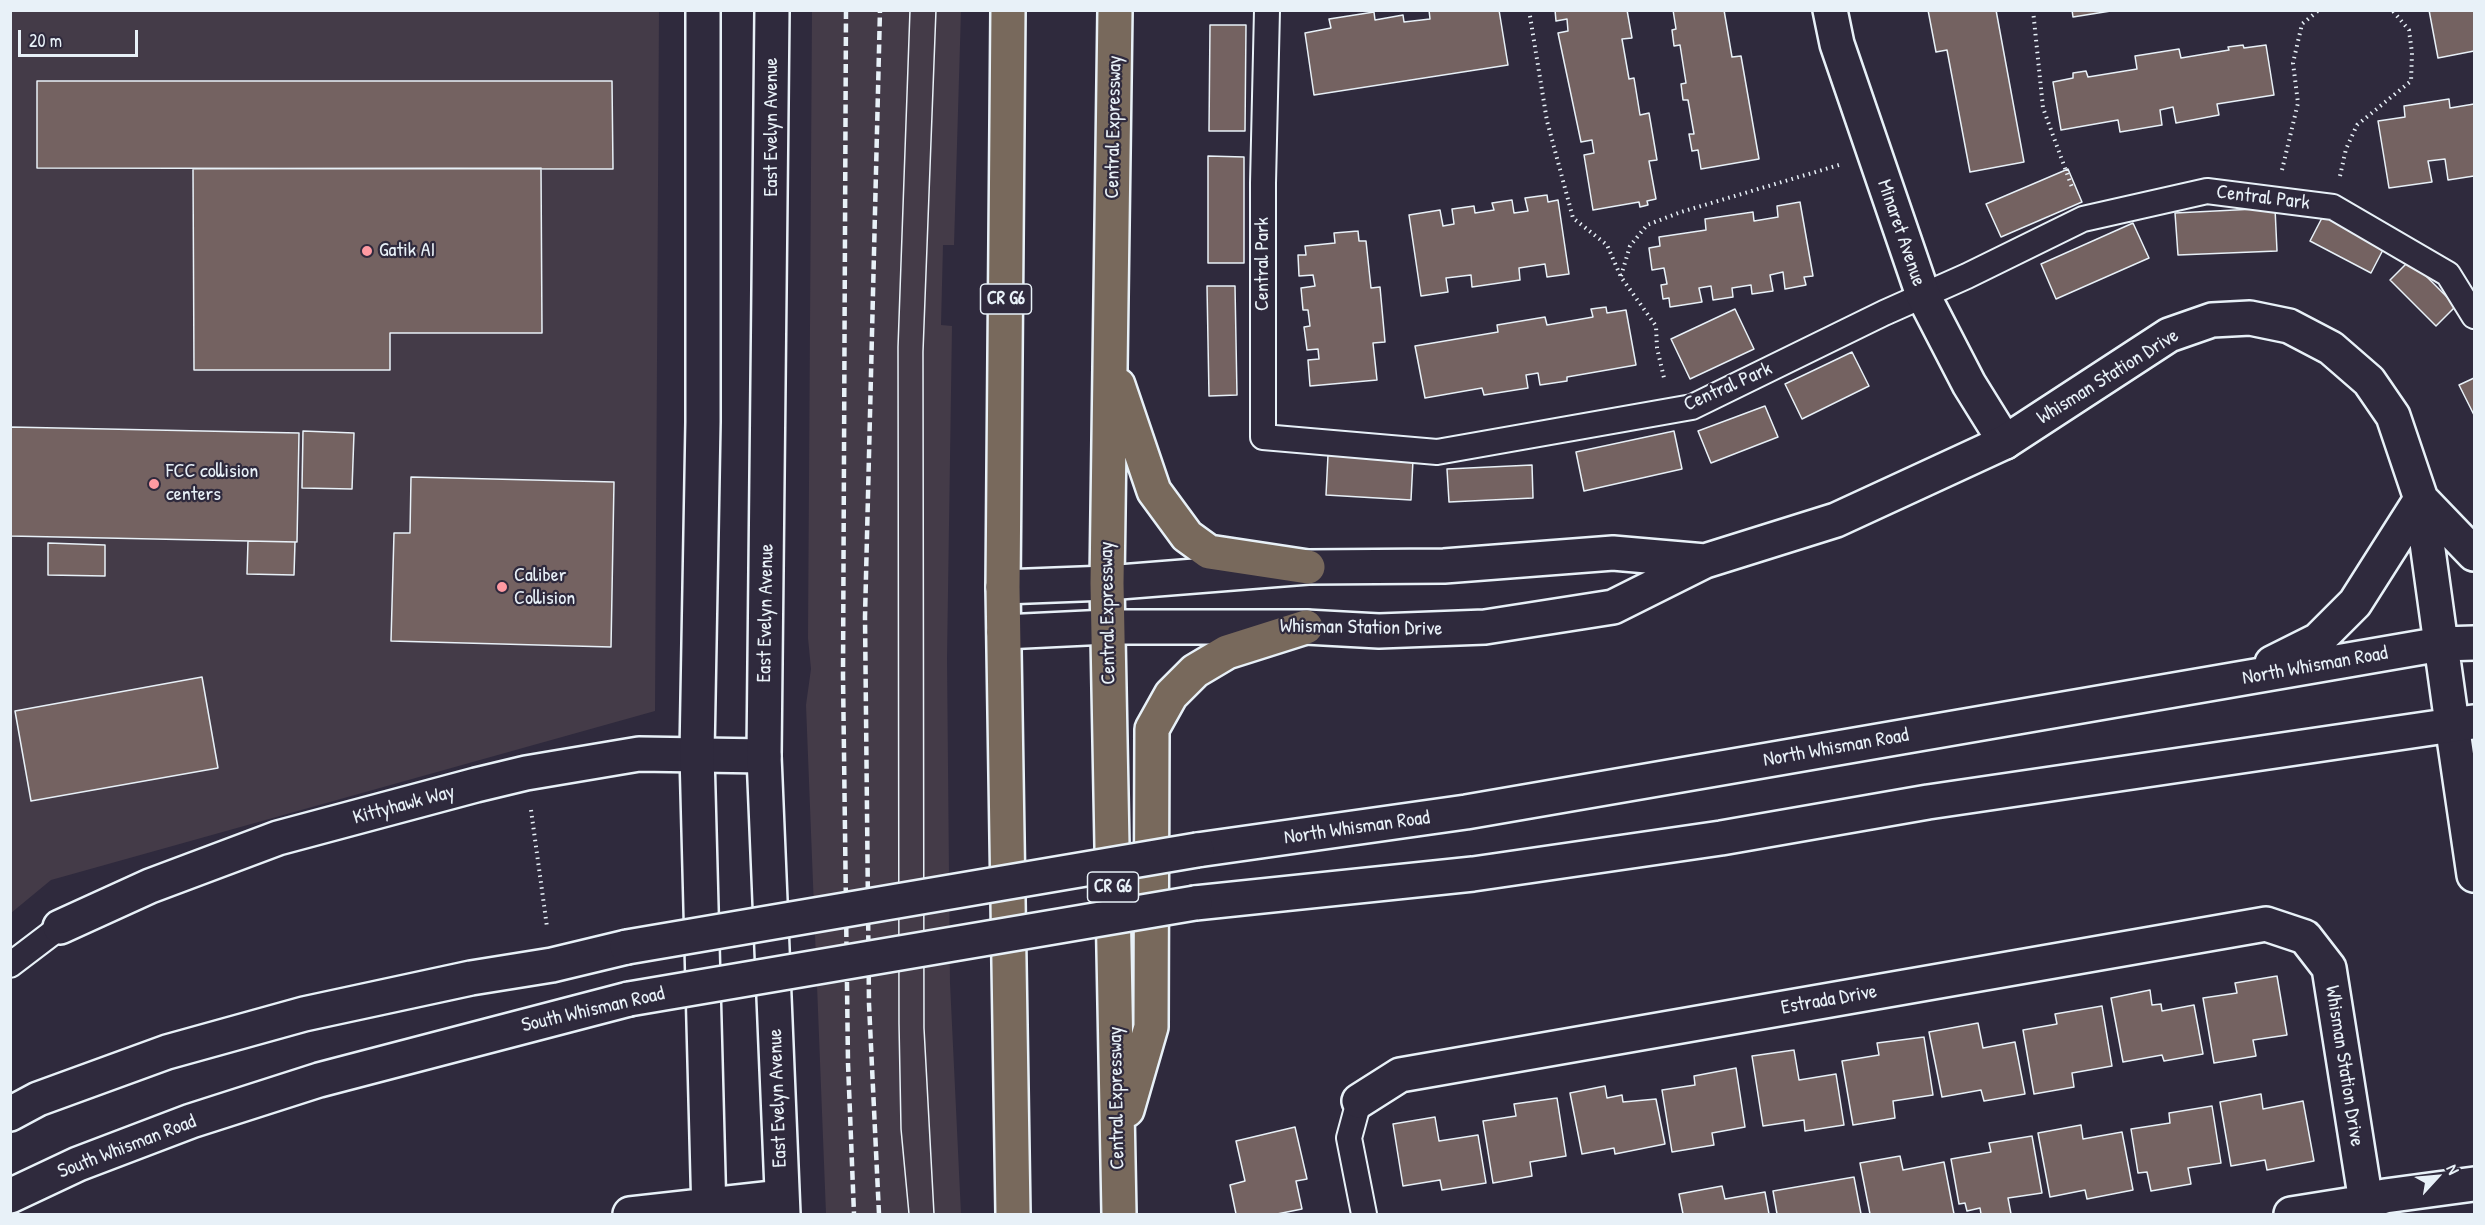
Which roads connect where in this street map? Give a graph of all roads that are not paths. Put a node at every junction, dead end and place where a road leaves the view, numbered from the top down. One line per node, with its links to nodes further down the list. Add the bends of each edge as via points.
1 (703, 10): 24 (main road, via 703,422)
2 (772, 10): 25 (main road, East Evelyn Avenue)
3 (1008, 10): 16 (highway, CR G6)
4 (1115, 10): 9 (highway, Central Expressway / CR G6)
5 (1267, 10): 7 (lane, Central Park, via 1263,437 1437,452 1692,408)
6 (1830, 10): 7 (main road, Minaret Avenue, via 1837,44)
7 (1923, 295): 8 (lane, Central Park, via 2083,219 2207,191 2333,207 2448,274); 10 (main road, Minaret Avenue, via 1969,384)
8 (2475, 316)
9 (1111, 363): 14 (highway, via 1154,491 1187,536 1209,552); 15 (highway, Central Expressway / CR G6)
10 (2005, 442): 11 (main road, Whisman Station Drive, via 2169,335 2212,320 2250,318 2289,326 2331,348 2369,381 2393,416); 13 (main road, Whisman Station Drive, via 1836,520)
11 (2421, 500): 12 (main road); 21 (main road, Whisman Station Drive); 22 (main road, via 2355,603 2318,640)
12 (2475, 554)
13 (1705, 561): 14 (main road, Whisman Station Drive, via 1613,553 1444,566); 18 (main road, Whisman Station Drive, via 1613,607 1485,627 1379,631)
14 (1308, 567): 15 (main road, Whisman Station Drive)
15 (1107, 583): 16 (main road, Whisman Station Drive); 17 (highway, Central Expressway / CR G6)
16 (1003, 587): 19 (highway, CR G6)
17 (1107, 627): 18 (main road, Whisman Station Drive); 19 (main road, Whisman Station Drive); 32 (highway, Central Expressway / CR G6)
18 (1306, 627): 32 (highway, via 1227,652 1196,671 1171,695 1152,729 1150,1027)
19 (1004, 632): 39 (highway, CR G6)
20 (2475, 643): 21 (main road, North Whisman Road)
21 (2441, 644): 22 (main road, North Whisman Road); 23 (main road, Whisman Station Drive)
22 (2244, 678): 31 (main road, North Whisman Road, bridge, via 1466,812 1197,850 627,947 303,1014 167,1052 38,1099)
23 (2463, 723): 26 (main road, Whisman Station Drive); 34 (main road, South Whisman Road, bridge, via 1473,874 1195,903 629,999 319,1080 191,1121 78,1164)
24 (697, 754): 25 (main road, Kittyhawk Way); 27 (main road, Kittyhawk Way, via 639,754 526,773 278,838 150,886); 37 (main road)
25 (764, 756): 36 (main road, East Evelyn Avenue)
26 (2475, 875)
27 (60, 927): 29 (lane)
28 (2305, 937): 30 (main road, Estrada Drive, via 2266,924 1400,1075); 35 (main road, Whisman Station Drive, via 2329,968)
29 (11, 963)
30 (1359, 1101): 41 (lane, via 1349,1138)
31 (10, 1114)
32 (1117, 1147): 40 (highway, Central Expressway / CR G6)
33 (2475, 1184): 35 (main road)
34 (10, 1196)
35 (2366, 1202): 42 (main road)
36 (783, 1206): 37 (main road)
37 (709, 1209): 38 (main road)
38 (630, 1215)
39 (1013, 1215)
40 (1119, 1215)
41 (1364, 1215)
42 (2291, 1215)

